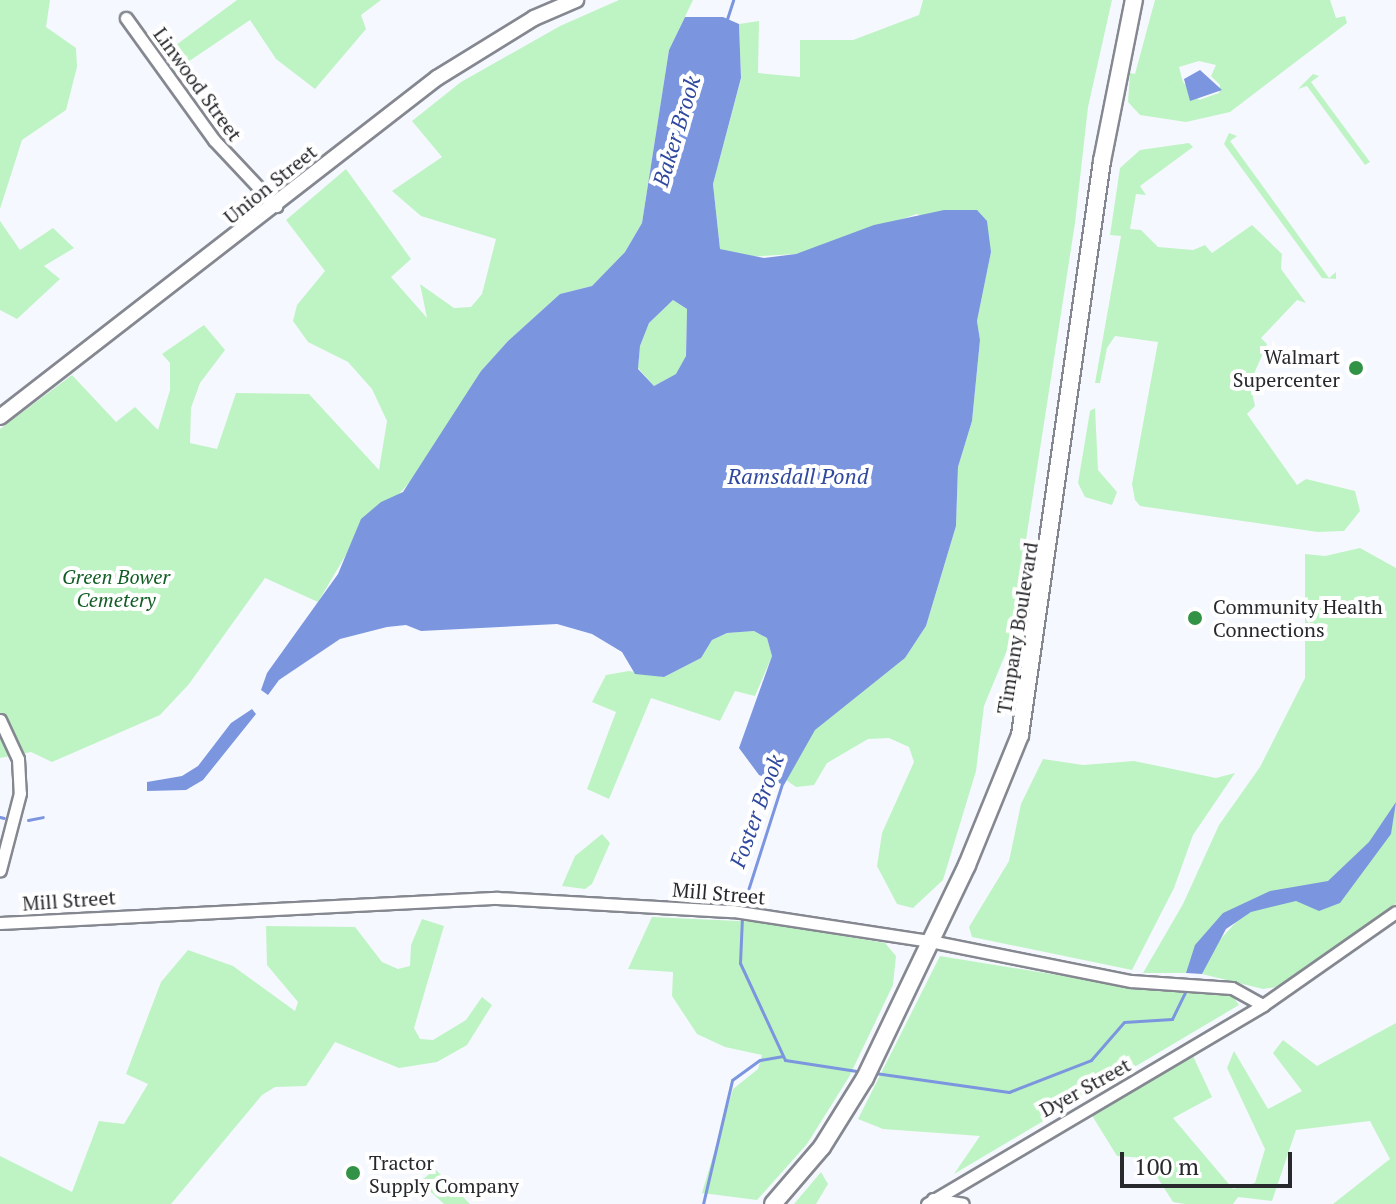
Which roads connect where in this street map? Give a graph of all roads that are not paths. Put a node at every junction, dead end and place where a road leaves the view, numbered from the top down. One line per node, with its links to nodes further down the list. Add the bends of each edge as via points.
1 (576, 0): 4 (street, Union Street, via 534,18 437,78)
2 (1134, 0): 10 (main road, Timpany Boulevard, via 1102,161 1020,735)
3 (126, 18): 4 (street, Linwood Street, via 214,140)
4 (276, 206): 5 (street, Union Street)
5 (0, 417)
6 (0, 720): 7 (street, via 18,759 18,809)
7 (0, 870)
8 (1396, 912): 11 (street)
9 (0, 923): 10 (street, Mill Street, via 485,899 751,912)
10 (930, 941): 11 (street, Mill Street, via 1131,981 1232,988); 13 (main road, Timpany Boulevard, via 868,1072 822,1147)
11 (1263, 1005): 12 (street, Dyer Street)
12 (930, 1202): 14 (street)
13 (773, 1204)
14 (963, 1204)

